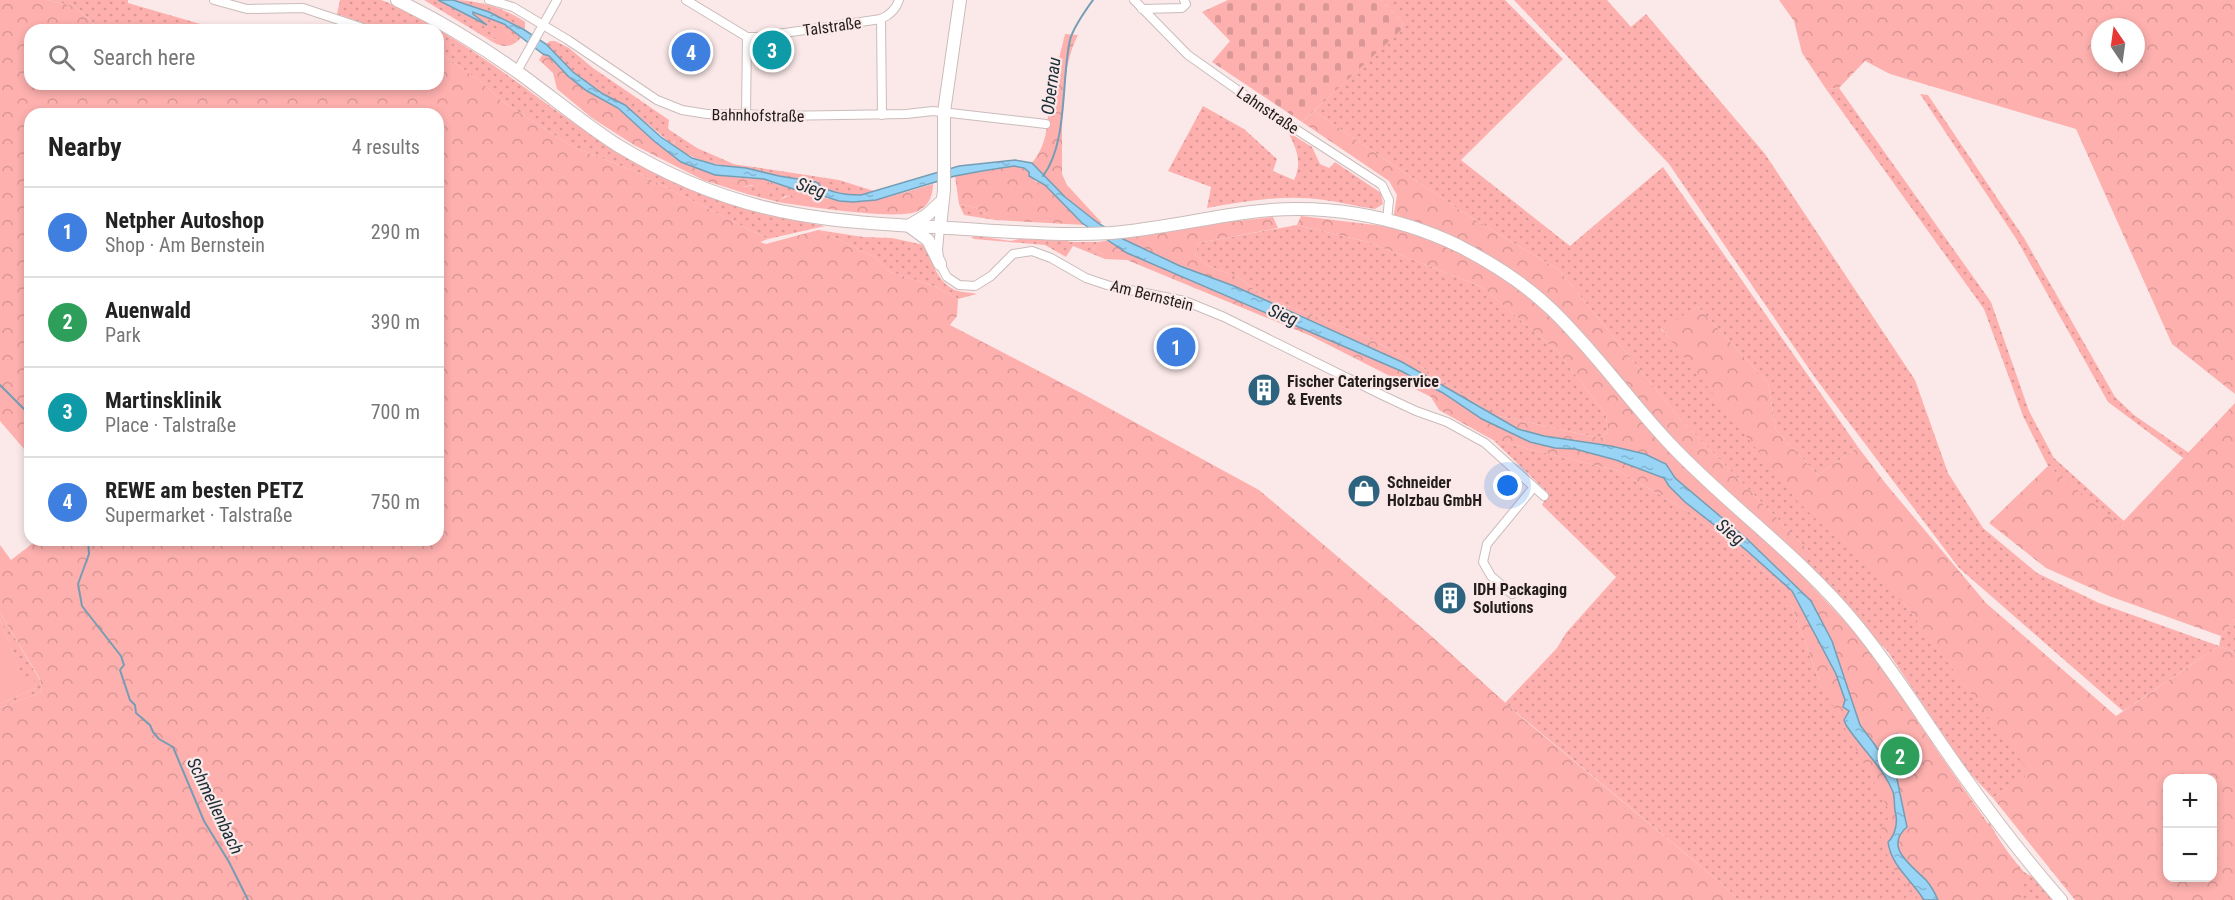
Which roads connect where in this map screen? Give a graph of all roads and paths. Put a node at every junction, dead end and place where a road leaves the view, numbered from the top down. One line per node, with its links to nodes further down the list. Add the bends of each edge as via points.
1 (214, 0): 14 (street, via 247,9 303,8)
2 (397, 0): 15 (main road)
3 (489, 0): 17 (street, Bahnhofstraße, via 513,7)
4 (557, 0): 17 (street)
5 (686, 0): 18 (street)
6 (899, 0): 13 (street, Talstraße, via 897,7)
7 (960, 0): 20 (main road)
8 (1134, 0): 11 (street, Lahnstraße)
9 (1172, 0): 12 (street)
10 (1184, 0): 12 (street, via 1182,8)
11 (1142, 9): 12 (street); 25 (street, Lahnstraße, via 1188,55 1382,185 1389,200)
12 (1163, 9)
13 (881, 19): 18 (street, Talstraße); 22 (street, Talstraße)
14 (351, 24)
15 (443, 24)
16 (444, 25): 19 (main road)
17 (540, 29): 19 (street); 21 (street, Bahnhofstraße, via 568,40 657,100 707,114)
18 (747, 37): 21 (street)
19 (517, 71): 26 (main road, via 615,143 700,187 795,214)
20 (944, 112): 22 (street, Bahnhofstraße); 23 (street, Bahnhofstraße); 24 (main road)
21 (746, 114): 22 (street, Bahnhofstraße)
22 (882, 115)
23 (1046, 124)
24 (943, 195): 26 (main road, via 927,215); 27 (main road)
25 (1387, 220): 27 (main road, via 1347,212 1280,209 1112,233); 32 (main road, via 1433,235 1489,263 1528,289 1561,319 1672,446 1797,562 1853,621 1888,665 1960,772)
26 (908, 225): 27 (main road); 28 (main road, via 928,240)
27 (940, 227): 28 (street)
28 (940, 264): 29 (street, Am Bernstein, via 947,277 959,285 975,286 1013,254 1032,251 1110,286 1185,301 1447,422 1485,443)
29 (1534, 487): 30 (street, Am Bernstein); 31 (street, via 1487,544 1483,562 1491,576)
30 (1544, 496)
31 (1512, 594)
32 (2061, 900)

